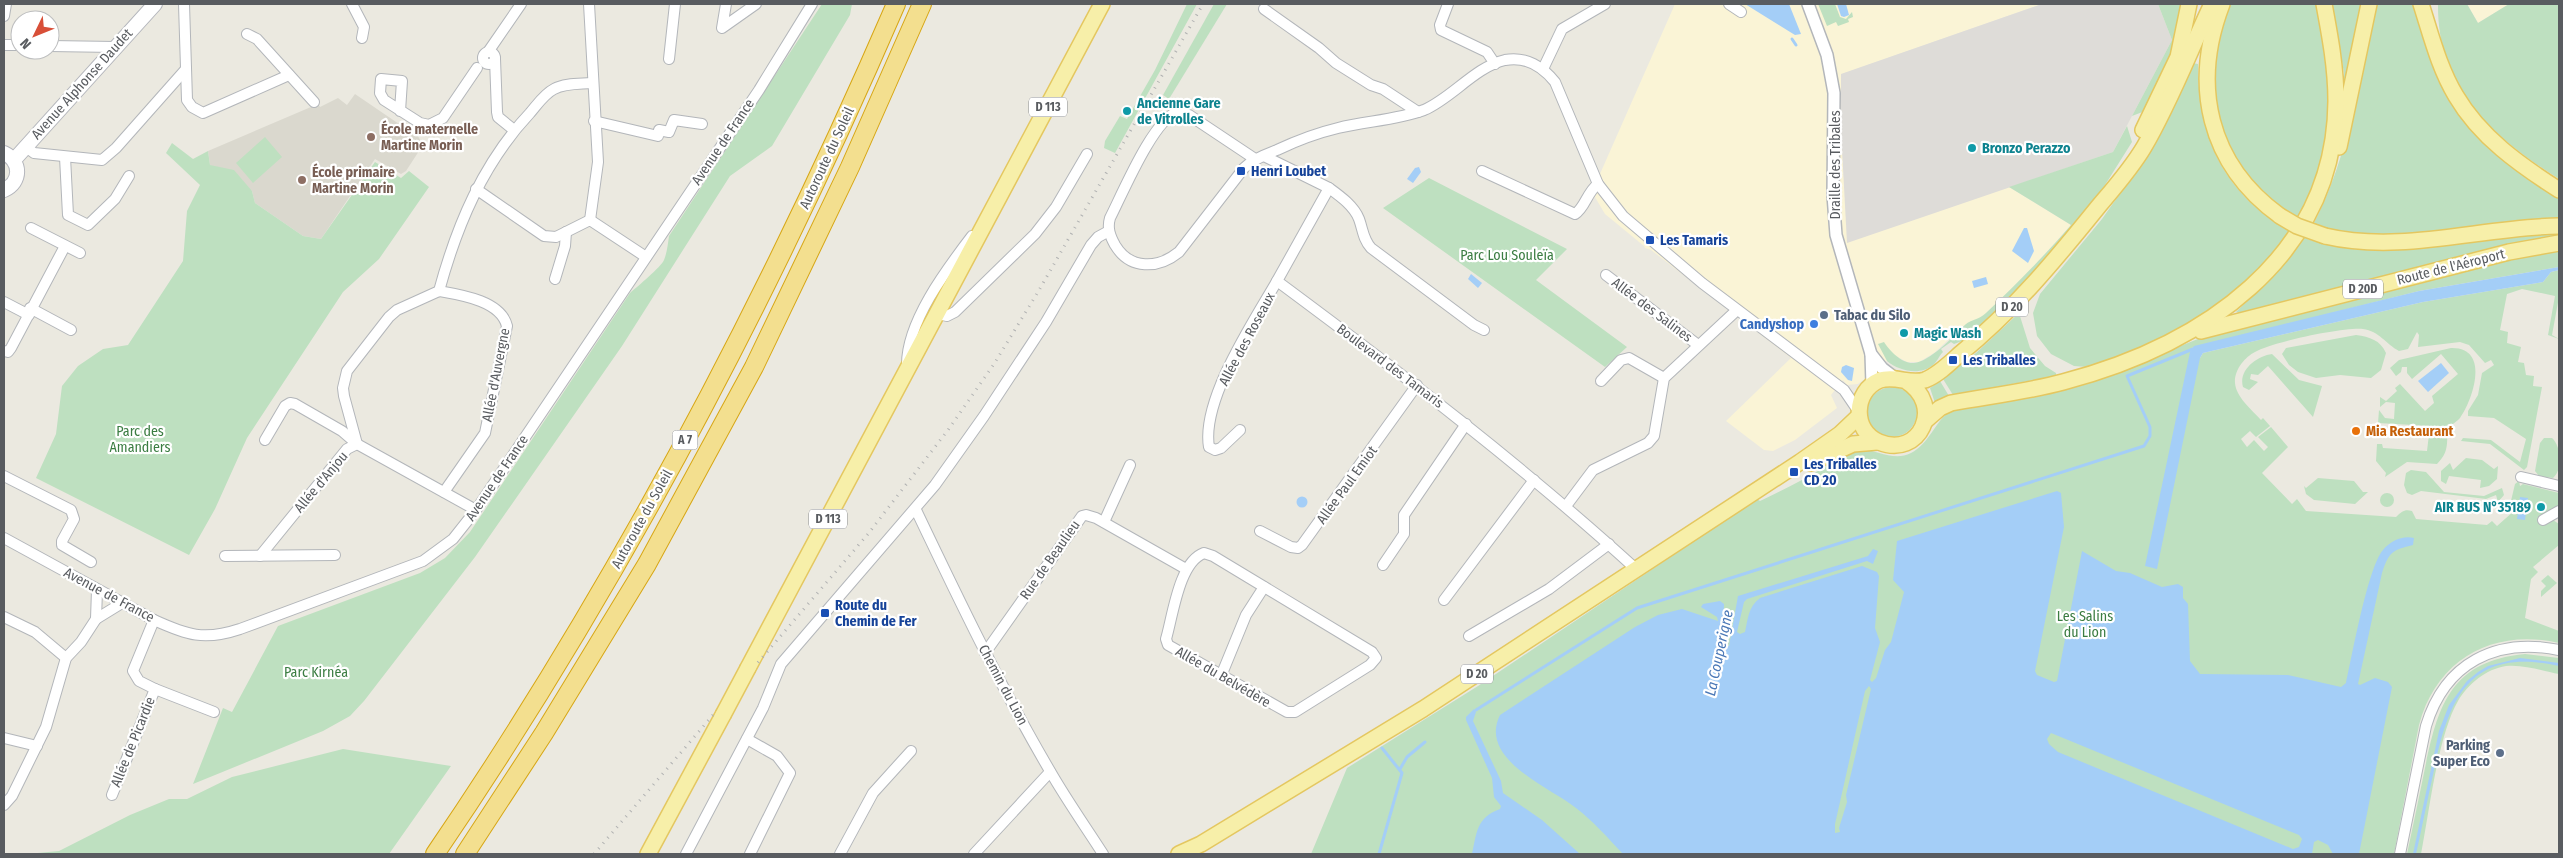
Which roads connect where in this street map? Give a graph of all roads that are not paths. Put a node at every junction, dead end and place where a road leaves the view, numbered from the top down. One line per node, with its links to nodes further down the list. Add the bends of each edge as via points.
1 (6, 4): 27 (street)
2 (184, 4): 36 (street)
3 (352, 4): 29 (street, via 364,27)
4 (521, 4): 34 (street, via 498,37)
5 (588, 4): 39 (street)
6 (675, 4): 33 (street)
7 (726, 4): 8 (street, via 722,28)
8 (756, 4)
9 (812, 4): 71 (street, Avenue de France, via 759,90)
10 (896, 4): 145 (highway, Autoroute du Soleil / A 7, via 796,223 711,393 624,552 557,664)
11 (922, 4): 146 (highway, Autoroute du Soleil / A 7, via 850,167 754,367 647,564 544,733)
12 (1102, 4): 62 (main road, D 113)
13 (1448, 4): 35 (street, via 1441,30 1487,52)
14 (1605, 4): 37 (street, via 1562,29)
15 (1730, 4): 26 (street)
16 (1808, 4): 85 (street, Draille des Tribales, via 1828,55 1834,93 1836,235)
17 (2189, 4): 61 (main road, D 20, via 2178,56 2143,129)
18 (2212, 4): 61 (main road, D 20, via 2181,77 2143,149)
19 (2222, 4): 64 (main road, bridge, via 2208,57 2209,111 2216,136 2235,174 2280,216 2347,242 2389,244 2510,228)
20 (2324, 4): 60 (main road, via 2332,47 2336,103 2330,150)
21 (2369, 4): 60 (main road, via 2344,131 2331,169)
22 (2421, 4): 30 (main road)
23 (2429, 4): 30 (main road)
24 (153, 5): 32 (main road, Avenue Alphonse Daudet)
25 (1264, 9): 42 (street, via 1320,48 1336,64)
26 (1741, 12)
27 (4, 16)
28 (246, 34): 38 (street, via 257,39)
29 (362, 38)
30 (2433, 42): 52 (main road, via 2451,88 2466,113 2496,144)
31 (60, 46): 32 (street)
32 (115, 47): 46 (main road, Avenue Alphonse Daudet)
33 (669, 59)
34 (487, 60): 41 (street, via 443,118 430,125 420,124); 45 (street, via 496,78 498,117)
35 (1495, 64): 37 (street, via 1504,60 1521,60); 42 (street)
36 (186, 69): 38 (street, via 187,100 203,113); 49 (street, via 110,155 102,160)
37 (1542, 69): 54 (street, via 1555,82)
38 (289, 75): 40 (street)
39 (592, 83): 43 (street); 45 (street, via 562,86 549,92)
40 (314, 102)
41 (400, 111)
42 (1418, 112): 50 (street, via 1337,128)
43 (594, 121): 44 (street, via 658,136 659,130 670,132 674,120); 63 (street, via 598,162)
44 (702, 124)
45 (514, 130): 57 (street)
46 (26, 147): 48 (main road, Avenue Alphonse Daudet); 49 (street, via 34,153)
47 (1087, 154): 79 (street, via 1056,207 1025,246 955,312 947,316)
48 (9, 156): 58 (main road, via 18,175)
49 (65, 157): 53 (street, via 68,215 88,225 115,199)
50 (1259, 158): 56 (street); 66 (street, via 1244,168 1178,252 1166,261 1147,265 1131,261 1121,253); 66 (street, via 1178,112 1155,132 1143,151 1110,218)
51 (1482, 171): 54 (street, via 1575,214 1589,191)
52 (2534, 173): 55 (main road); 59 (main road)
53 (130, 176)
54 (1598, 184): 77 (street, via 1623,216)
55 (2559, 184)
56 (1329, 188): 74 (street); 81 (street, via 1358,215 1364,239 1371,248)
57 (476, 189): 67 (street, via 544,236 556,237); 75 (street, via 452,246)
58 (4, 190)
59 (2559, 190)
60 (2315, 201): 82 (main road, via 2287,249 2261,279 2218,314)
61 (2099, 207): 88 (main road, D 20, via 2033,286 1992,326 1932,377 1920,381)
62 (992, 210): 79 (main road, D 113); 86 (street, via 957,255 925,307 907,349)
63 (590, 220): 67 (street); 71 (street)
64 (2559, 226)
65 (31, 228): 69 (street)
66 (1109, 231): 109 (street, via 1091,245 1046,322 984,416)
67 (566, 232): 73 (street)
68 (2559, 243): 82 (main road, Route de l'Aéroport / D 20D, via 2510,252 2238,320)
69 (65, 246): 70 (street); 78 (street)
70 (80, 254)
71 (646, 257): 108 (street, Avenue de France)
72 (1606, 275): 83 (street, Allée des Salines)
73 (555, 280)
74 (1277, 281): 90 (street, Boulevard des Tamaris); 96 (street, Allée des Roseaux, via 1222,384 1208,433 1209,447 1221,448)
75 (440, 291): 99 (street, Allée d'Anjou, via 394,312 346,371 344,396); 105 (street, Allée d'Auvergne, via 492,307 504,317 507,326 485,434)
76 (4, 302): 78 (street)
77 (1737, 310): 83 (street); 92 (street)
78 (30, 312): 80 (street); 84 (street, via 11,348)
79 (938, 314): 86 (main road, D 113)
80 (71, 330)
81 (1484, 330)
82 (2169, 342): 94 (main road, via 2063,382 1951,403)
83 (1698, 345): 87 (street)
84 (4, 351)
85 (1871, 354): 88 (street, Draille des Tribales, via 1882,368); 91 (street, Draille des Tribales)
86 (907, 369): 147 (main road, D 113, bridge)
87 (1664, 378): 89 (street, via 1629,358 1621,360); 107 (street, via 1652,439 1593,470)
88 (1901, 379): 91 (main road, via 1879,381); 94 (main road, via 1921,393 1925,402)
89 (1601, 381)
90 (1417, 385): 95 (street, Boulevard des Tamaris); 113 (street, Allée Paul Emiot, via 1302,545 1291,548)
91 (1870, 387): 92 (street); 93 (main road, via 1860,402)
92 (1844, 390): 93 (street)
93 (1859, 414): 98 (main road, via 1862,426); 106 (main road, D 20, via 1840,434)
94 (1925, 421): 98 (main road, via 1921,430 1906,443)
95 (1466, 424): 103 (street, Boulevard des Tamaris); 120 (street, via 1404,515 1404,534)
96 (1240, 430)
97 (265, 440): 99 (street, via 290,403 342,431)
98 (1877, 442): 106 (main road, D 20, via 1846,446)
99 (357, 444): 105 (street); 118 (street, Allée d'Anjou, via 348,449)
100 (1130, 465): 112 (street)
101 (4, 476): 119 (street, via 71,510 74,519 62,545)
102 (2521, 477): 104 (street)
103 (1534, 480): 107 (street, Boulevard des Tamaris); 125 (street)
104 (2559, 486)
105 (444, 492): 108 (street)
106 (1748, 495): 122 (main road, D 20)
107 (1566, 506): 115 (street, Boulevard des Tamaris)
108 (476, 510): 129 (street, Avenue de France, via 453,539 423,561 240,630 202,637)
109 (916, 510): 132 (street, Chemin du Lion); 138 (street, via 781,664)
110 (2559, 511): 111 (street)
111 (2542, 520)
112 (1104, 522): 121 (street, Rue de Beaulieu); 132 (street, Rue de Beaulieu, via 1086,515 1079,518)
113 (1260, 531)
114 (4, 538): 124 (street, Avenue de France)
115 (1609, 544): 122 (street, Boulevard des Tamaris); 130 (street, via 1549,589)
116 (334, 555): 118 (street)
117 (225, 556): 118 (street)
118 (260, 556)
119 (91, 562)
120 (1383, 564)
121 (1186, 569): 123 (street, Allée du Belvédère, via 1196,557 1209,554); 134 (street, Allée du Belvédère, via 1167,643)
122 (1637, 570): 144 (main road, D 20, via 1423,709)
123 (1264, 587): 134 (street, via 1246,615); 134 (street, Allée du Belvédère, via 1372,652 1376,658 1370,665 1291,712 1283,711)
124 (98, 590): 126 (street, Avenue de France); 128 (street)
125 (1444, 600)
126 (122, 603): 128 (street); 129 (street, Avenue de France)
127 (4, 617): 133 (street, via 35,632)
128 (96, 619): 133 (street)
129 (154, 620): 135 (street, Allée de Picardie, via 133,671 139,681)
130 (1469, 636)
131 (2559, 650): 154 (street, via 2521,646 2491,652 2466,665 2445,686 2432,707 2426,726)
132 (985, 653): 141 (street, Chemin du Lion)
133 (66, 658): 139 (street, via 49,718)
134 (1221, 676)
135 (155, 689): 136 (street, Allée de Picardie); 142 (street, Allée de Picardie)
136 (214, 712)
137 (4, 738): 139 (street)
138 (747, 739): 148 (street); 149 (street, via 777,756 790,773)
139 (37, 746): 143 (street, via 12,796)
140 (911, 751): 150 (street, via 873,793)
141 (1050, 772): 151 (street); 152 (street, Chemin du Lion)
142 (112, 795)
143 (4, 805)
144 (1196, 849): 153 (main road, D 20)
145 (435, 854)
146 (465, 854)
147 (648, 854)
148 (686, 854)
149 (750, 854)
150 (840, 854)
151 (974, 854)
152 (1103, 854)
153 (1178, 854)
154 (2400, 854)

